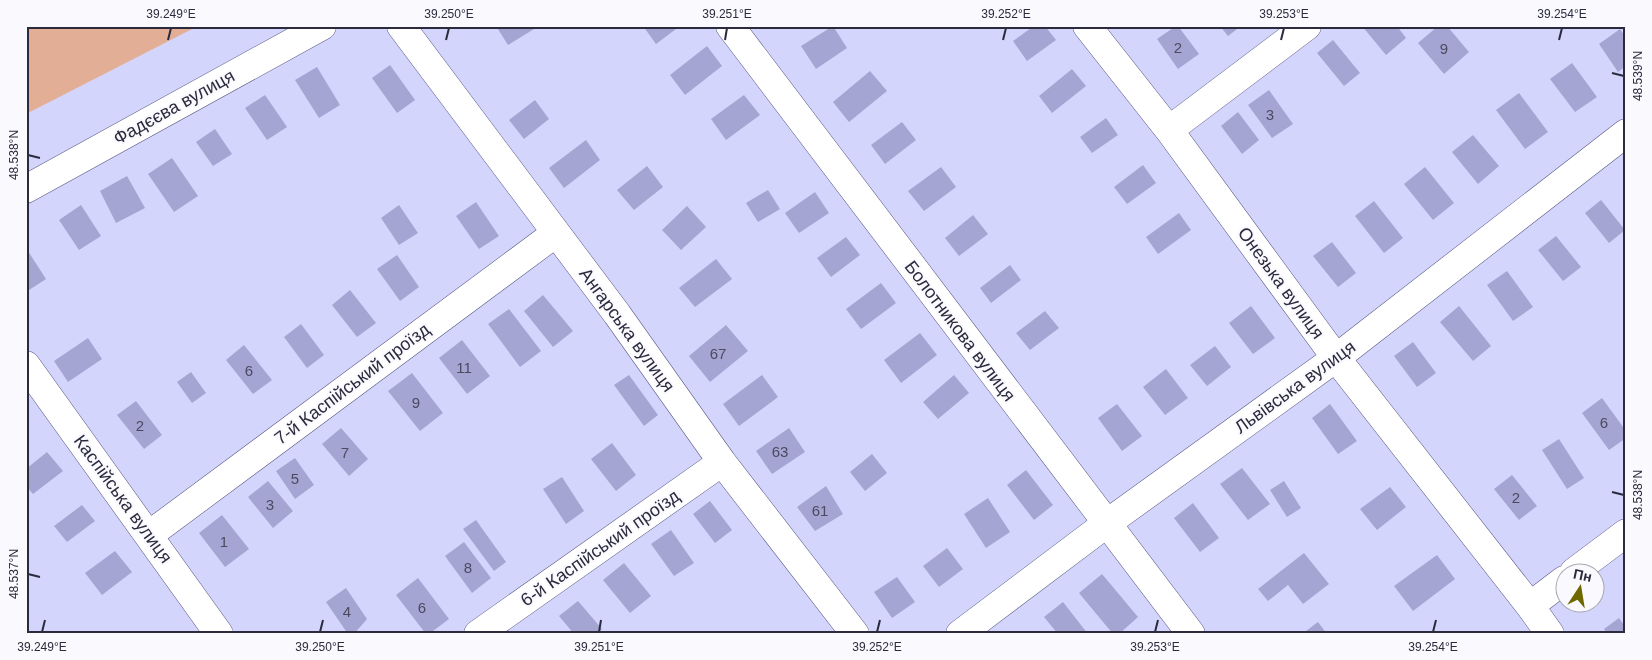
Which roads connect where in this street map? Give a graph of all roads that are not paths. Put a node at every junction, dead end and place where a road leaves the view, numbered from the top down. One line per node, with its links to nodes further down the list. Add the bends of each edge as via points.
1 (322, 26): 8 (street, Фадєєва вулиця)
2 (401, 26): 9 (street, Ангарська вулиця)
3 (730, 26): 13 (street, Болотникова вулиця)
4 (1087, 26): 6 (street, Онезька вулиця)
5 (1307, 26): 6 (street)
6 (1169, 130): 10 (street, Онезька вулиця)
7 (1626, 134): 10 (street, Львівська вулиця)
8 (26, 189)
9 (556, 233): 12 (street, Ангарська вулиця); 15 (street, 7-й Каспійський проїзд)
10 (1336, 358): 13 (street, Львівська вулиця); 18 (street, Онезька вулиця)
11 (26, 365): 15 (street, Каспійська вулиця)
12 (722, 462): 20 (street, 6-й Каспійський проїзд); 21 (street, Ангарська вулиця)
13 (1106, 524): 22 (street, Львівська вулиця); 23 (street, Болотникова вулиця)
14 (1626, 533): 16 (street)
15 (149, 535): 19 (street, Каспійська вулиця)
16 (1587, 562)
17 (1554, 588): 18 (street)
18 (1530, 606): 24 (street, Онезька вулиця)
19 (219, 634)
20 (478, 634)
21 (855, 634)
22 (960, 634)
23 (1191, 634)
24 (1550, 634)

